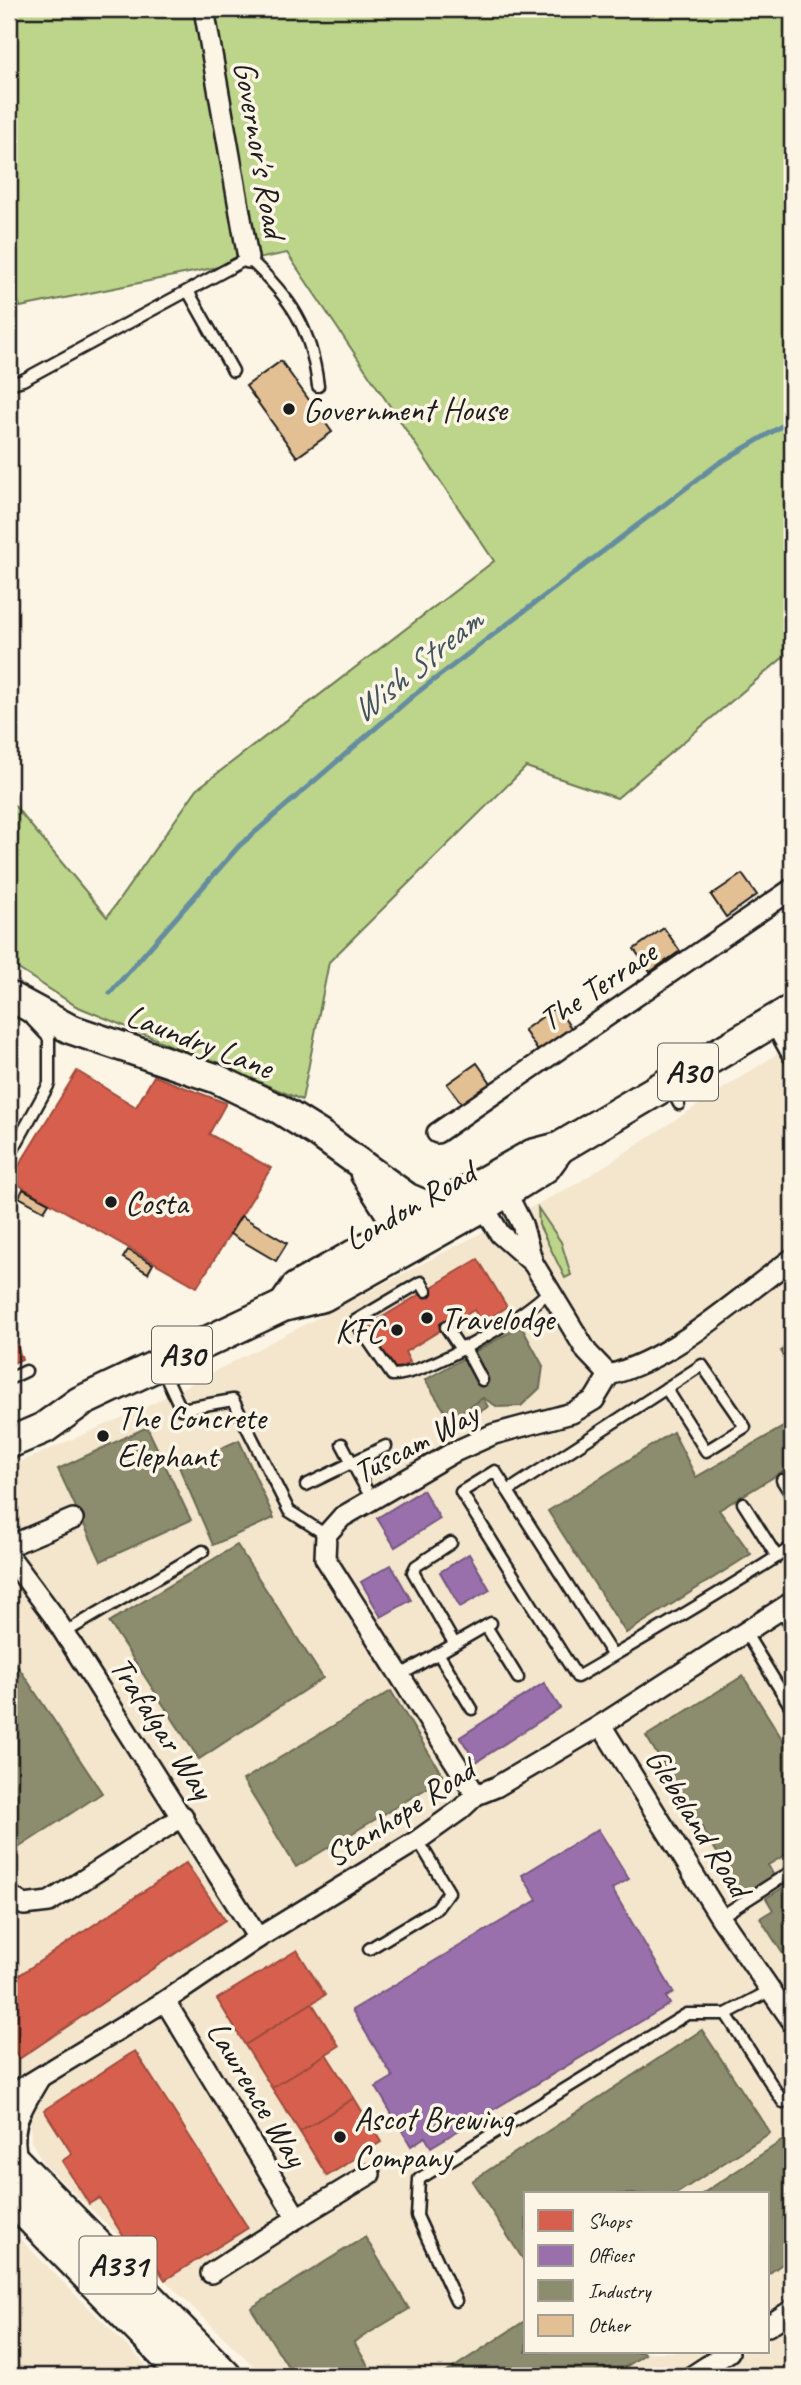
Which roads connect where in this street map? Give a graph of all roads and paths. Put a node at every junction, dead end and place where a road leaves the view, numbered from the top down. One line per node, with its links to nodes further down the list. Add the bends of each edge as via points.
1 (204, 9): 2 (street, Governor's Road)
2 (248, 258): 3 (lane); 6 (lane, via 275,284 307,331)
3 (188, 291): 4 (lane); 5 (lane)
4 (233, 371)
5 (9, 384)
6 (318, 386)
7 (792, 889): 11 (street, The Terrace)
8 (9, 996): 12 (lane, via 49,1038 51,1060 49,1084); 13 (street, Laundry Lane, via 71,1029 215,1078 279,1109)
9 (783, 1016): 10 (street); 14 (main road, London Road / A30, via 673,1094 559,1148 545,1167)
10 (792, 1054)
11 (437, 1133)
12 (9, 1157)
13 (359, 1163): 15 (street, Laundry Lane, via 408,1198 427,1206); 16 (street, Laundry Lane)
14 (489, 1190): 15 (main road, London Road / A30); 16 (main road, London Road / A30); 18 (street, via 522,1224); 18 (street, via 500,1234)
15 (444, 1203): 16 (main road, London Road / A30)
16 (406, 1238): 23 (main road, London Road / A30, via 323,1296 283,1306)
17 (792, 1259): 25 (street, via 664,1353)
18 (533, 1263): 20 (street)
19 (426, 1291): 22 (lane, via 421,1282 355,1321 392,1375 416,1371)
20 (550, 1291): 22 (lane, via 521,1316); 25 (street, via 587,1352)
21 (446, 1327): 22 (lane)
22 (462, 1347): 27 (lane)
23 (161, 1365): 29 (main road, London Road / A30); 42 (lane, via 181,1409 233,1400 289,1511)
24 (26, 1371): 26 (lane)
25 (608, 1375): 39 (street, Tuscam Way, via 594,1400 572,1413 494,1434)
26 (9, 1379)
27 (482, 1380)
28 (666, 1388): 28 (lane, via 706,1451 745,1426 702,1365); 37 (lane)
29 (80, 1402): 30 (main road, London Road / A30, via 34,1411); 31 (main road, London Road / A30, via 44,1428)
30 (9, 1422)
31 (9, 1443)
32 (342, 1444): 34 (lane)
33 (386, 1447): 34 (lane)
34 (351, 1462): 36 (lane); 39 (lane)
35 (782, 1480): 38 (lane)
36 (306, 1485)
37 (508, 1491): 55 (lane); 55 (lane, via 495,1471 461,1492 577,1677)
38 (792, 1496)
39 (373, 1500): 42 (street, Tuscam Way, via 342,1517)
40 (743, 1503): 48 (lane)
41 (73, 1519): 44 (street)
42 (326, 1535): 56 (street, via 325,1558)
43 (451, 1544): 53 (lane, via 416,1566 414,1572)
44 (9, 1546)
45 (792, 1547): 48 (lane)
46 (203, 1552): 52 (lane)
47 (9, 1556): 52 (street, Trafalgar Way)
48 (777, 1557): 55 (lane)
49 (787, 1606): 50 (lane); 51 (street, Stanhope Road)
50 (792, 1627)
51 (745, 1632): 59 (lane); 60 (street, Stanhope Road)
52 (64, 1633): 62 (street, Trafalgar Way)
53 (454, 1643): 54 (lane); 57 (lane, via 488,1625)
54 (438, 1653): 56 (lane); 58 (lane)
55 (613, 1656)
56 (399, 1676): 61 (street)
57 (518, 1678)
58 (472, 1709)
59 (792, 1709)
60 (601, 1725): 61 (street, Stanhope Road); 66 (street, Glebeland Road)
61 (476, 1795): 63 (street, Stanhope Road)
62 (183, 1816): 65 (street, via 49,1902 24,1906); 67 (street, Trafalgar Way)
63 (418, 1840): 67 (street, Stanhope Road); 68 (lane, via 449,1892 437,1908)
64 (792, 1871): 66 (lane)
65 (9, 1895)
66 (720, 1917): 69 (street, Glebeland Road)
67 (258, 1938): 70 (street, Stanhope Road)
68 (369, 1949)
69 (772, 1990): 71 (lane); 72 (street, Glebeland Road)
70 (165, 2001): 73 (street, Stanhope Road); 80 (street, Lawrence Way)
71 (726, 2014): 76 (lane); 82 (lane, via 687,2014 419,2179 417,2216)
72 (792, 2021)
73 (41, 2075): 74 (street, Stanhope Road); 75 (street, Stanhope Road); 77 (street, via 14,2126)
74 (9, 2078)
75 (9, 2095)
76 (783, 2102)
77 (14, 2160): 87 (main road, A331)
78 (370, 2174): 80 (street, Lawrence Way)
79 (9, 2196): 86 (main road, A331)
80 (297, 2218): 81 (street, Lawrence Way)
81 (211, 2273)
82 (456, 2301)
83 (792, 2309): 84 (street)
84 (770, 2325)
85 (726, 2354): 88 (street)
86 (185, 2376)
87 (226, 2376)
88 (692, 2376)

